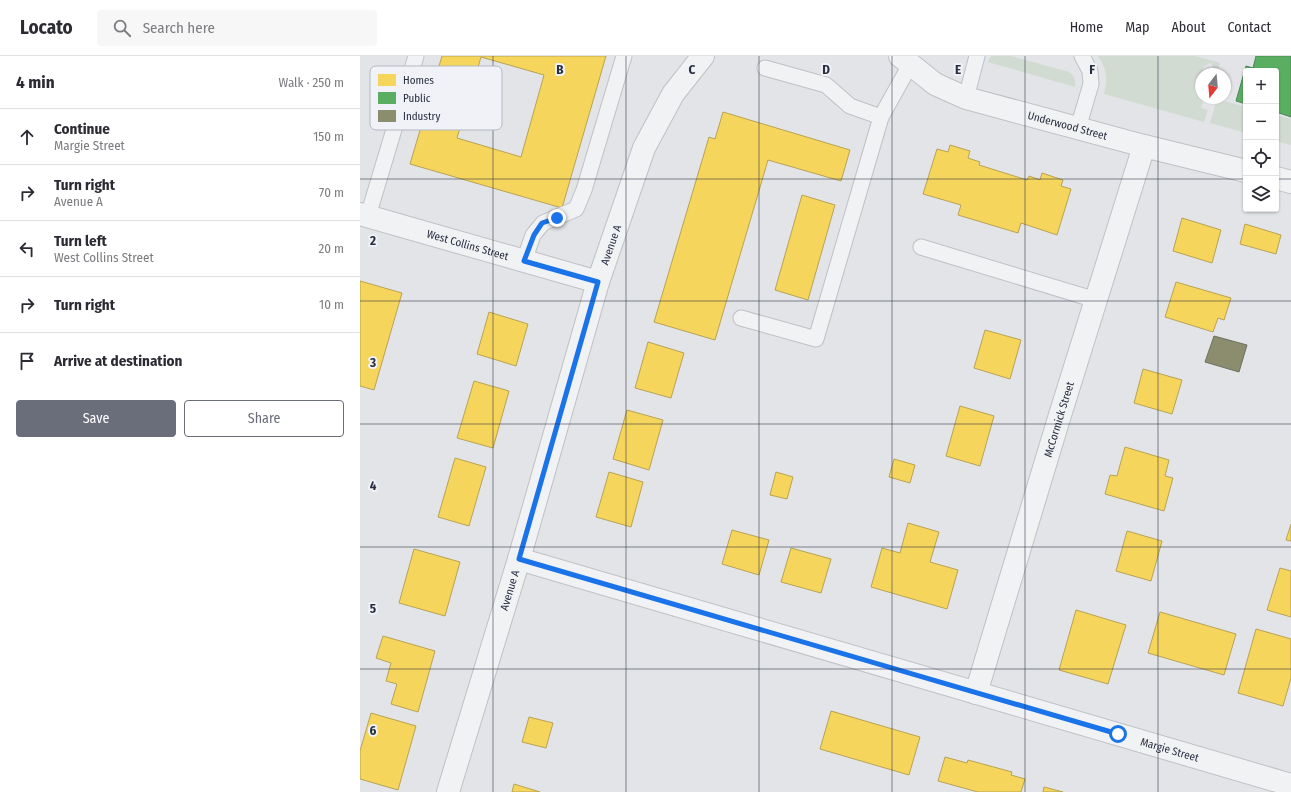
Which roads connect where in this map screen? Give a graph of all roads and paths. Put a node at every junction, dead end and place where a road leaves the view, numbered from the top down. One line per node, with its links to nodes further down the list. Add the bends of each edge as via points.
1 (416, 56): 7 (lane)
2 (624, 56): 19 (lane, via 576,209 542,223 534,235)
3 (977, 56): 9 (lane)
4 (1082, 56): 11 (lane, via 1090,71 1091,84)
5 (700, 57): 20 (street, Avenue A, via 673,94 644,148)
6 (905, 61): 9 (street, Underwood Street, via 934,84); 10 (lane)
7 (413, 66)
8 (765, 68): 10 (lane, via 826,85 850,106)
9 (966, 98): 11 (street, Underwood Street)
10 (880, 118): 22 (lane, via 816,339)
11 (1078, 128): 13 (street, Underwood Street)
12 (392, 130): 17 (lane)
13 (1144, 146): 14 (street, Underwood Street); 21 (street, McCormick Street)
14 (1243, 170)
15 (1279, 179): 16 (street)
16 (1291, 182)
17 (364, 215): 19 (street, West Collins Street)
18 (921, 247): 21 (lane)
19 (524, 261): 20 (street, West Collins Street)
20 (598, 282): 23 (street, Avenue A)
21 (1096, 300): 24 (street, McCormick Street)
22 (741, 318)
23 (519, 559): 24 (street, Margie Street); 26 (street, Avenue A)
24 (976, 693): 25 (street, Margie Street)
25 (1291, 785)
26 (448, 792)

